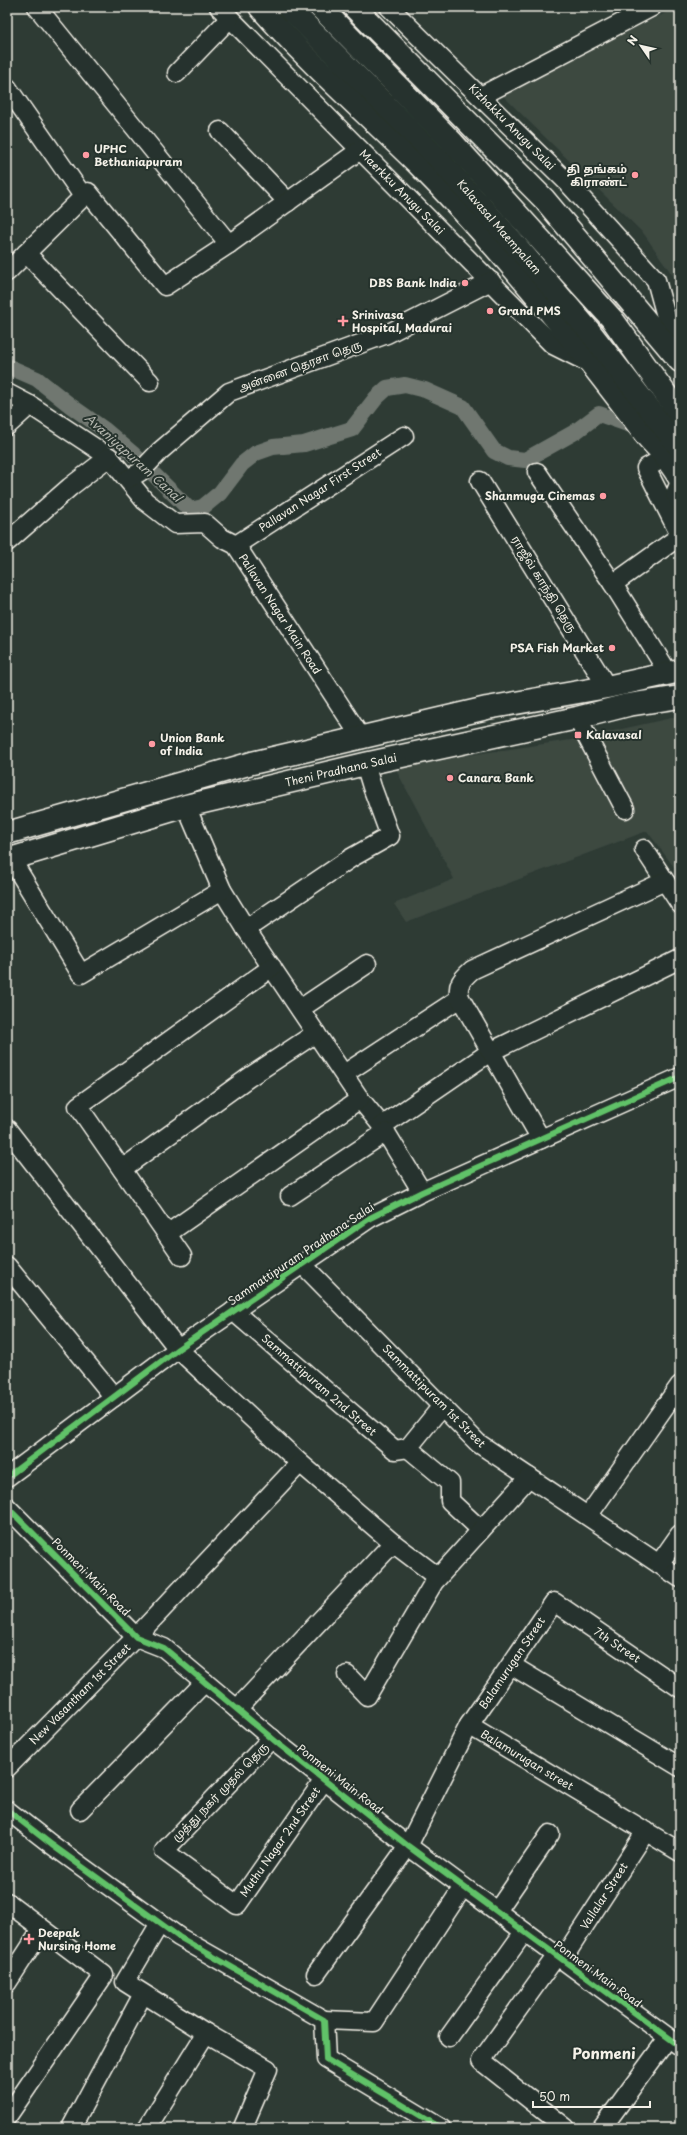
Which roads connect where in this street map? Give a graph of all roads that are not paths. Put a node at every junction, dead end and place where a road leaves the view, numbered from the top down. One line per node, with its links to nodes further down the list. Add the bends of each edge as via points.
1 (38, 7): 16 (street)
2 (260, 7): 21 (main road, via 481,231 546,305)
3 (320, 7): 25 (main road, Kalavasal Maempalam, via 453,143 612,319)
4 (354, 7): 20 (main road, via 544,199)
5 (389, 7): 11 (street, Kizhakku Anugu Salai)
6 (640, 10): 11 (street)
7 (225, 13): 9 (street); 13 (street, Maerkku Anugu Salai)
8 (295, 13): 28 (main road, Kalavasal Maempalam, via 439,159 513,242 590,332)
9 (177, 72)
10 (7, 87): 14 (street)
11 (481, 96): 20 (street, Kizhakku Anugu Salai, via 566,181 656,280)
12 (220, 131): 15 (street)
13 (360, 150): 15 (street); 19 (street, Maerkku Anugu Salai)
14 (83, 196): 16 (street, via 88,192 165,286); 17 (street)
15 (288, 202): 16 (street)
16 (229, 244)
17 (26, 253): 18 (street); 22 (street)
18 (7, 272)
19 (491, 281): 21 (street, Maerkku Anugu Salai, via 553,345); 31 (street, அன்னை தெரசா தெரு, via 387,334 229,392)
20 (679, 359)
21 (593, 365): 28 (main road, via 646,435)
22 (150, 382)
23 (7, 393): 24 (street, Pallavan Nagar Main Road)
24 (30, 405): 26 (street); 29 (street, Pallavan Nagar Main Road)
25 (680, 414)
26 (7, 426)
27 (404, 436): 37 (street, Pallavan Nagar First Street)
28 (673, 453): 33 (main road); 35 (street, via 646,468)
29 (109, 457): 31 (street, Pallavan Nagar Main Road); 36 (street)
30 (537, 472): 38 (street)
31 (134, 476): 37 (street, Pallavan Nagar Main Road, via 145,501 175,524 205,523 222,538)
32 (480, 481): 40 (street, ராஜீவ் காந்தி தெரு)
33 (680, 481): 34 (street, via 675,494)
34 (680, 503)
35 (680, 536): 38 (street)
36 (7, 542)
37 (236, 545): 43 (street, Pallavan Nagar Main Road)
38 (613, 584): 39 (street)
39 (674, 672): 40 (main road)
40 (607, 687): 43 (main road, via 488,708)
41 (680, 697): 42 (main road, Theni Pradhana Salai, via 628,705)
42 (577, 718): 44 (main road, Theni Pradhana Salai); 46 (street)
43 (362, 739): 47 (main road, via 252,763)
44 (365, 764): 45 (main road, Theni Pradhana Salai); 53 (street, via 390,836 351,858)
45 (186, 806): 49 (main road, Theni Pradhana Salai); 51 (street)
46 (626, 809)
47 (7, 833)
48 (644, 850): 50 (street)
49 (9, 859): 51 (street, via 82,974)
50 (665, 882): 52 (street); 57 (street, via 472,970 461,980 458,990)
51 (222, 890): 53 (street)
52 (680, 904)
53 (246, 929): 56 (street)
54 (680, 959): 60 (street)
55 (367, 964): 58 (street)
56 (272, 967): 58 (street); 67 (street, via 78,1106)
57 (460, 998): 60 (street); 61 (street)
58 (300, 1009): 59 (street)
59 (316, 1033): 61 (street); 67 (street, via 248,1078)
60 (490, 1052): 65 (street); 66 (street)
61 (344, 1074): 63 (street)
62 (680, 1077): 66 (street, Sammattipuram Pradhana Salai)
63 (360, 1099): 65 (street); 70 (street)
64 (7, 1129): 75 (street)
65 (384, 1129): 68 (street); 69 (street)
66 (541, 1139): 68 (street, Sammattipuram Pradhana Salai)
67 (122, 1169): 70 (street)
68 (422, 1192): 72 (street, Sammattipuram Pradhana Salai, via 370,1218)
69 (290, 1196)
70 (167, 1234): 71 (street)
71 (182, 1256)
72 (302, 1264): 74 (street, Sammattipuram Pradhana Salai); 78 (street, Sammattipuram 1st Street)
73 (7, 1266): 77 (street)
74 (233, 1311): 75 (street, Sammattipuram Pradhana Salai); 79 (street, Sammattipuram 2nd Street, via 395,1450)
75 (178, 1349): 77 (street, Sammattipuram Pradhana Salai); 80 (street)
76 (680, 1385): 84 (street)
77 (114, 1397): 81 (street, Sammattipuram Pradhana Salai)
78 (442, 1406): 79 (street); 82 (street, Sammattipuram 1st Street, via 478,1443)
79 (408, 1448): 85 (street, via 450,1483 450,1501)
80 (300, 1463): 87 (street); 92 (street, New Vasantham 1st Street)
81 (7, 1477)
82 (529, 1477): 84 (street, Sammattipuram 1st Street); 85 (street)
83 (7, 1507): 92 (street, Ponmeni Main Road)
84 (588, 1516): 88 (street, Sammattipuram 1st Street)
85 (481, 1530): 89 (street)
86 (680, 1534): 88 (street)
87 (393, 1543): 89 (street); 97 (street)
88 (659, 1564): 90 (street, Sammattipuram 1st Street)
89 (438, 1577): 94 (street, via 367,1696)
90 (680, 1578)
91 (554, 1602): 93 (street, Balamurugan Street); 96 (street, 7th Street)
92 (136, 1637): 95 (street, Ponmeni Main Road, via 164,1648); 101 (street, New Vasantham 1st Street)
93 (510, 1665): 98 (street, Balamurugan Street); 100 (street)
94 (346, 1674)
95 (205, 1682): 97 (street, Ponmeni Main Road); 104 (street)
96 (680, 1688)
97 (237, 1709): 99 (street, Ponmeni Main Road)
98 (470, 1725): 105 (street, Balamurugan street); 107 (street, Balamurugan street)
99 (272, 1738): 102 (street, Ponmeni Main Road); 111 (street, முத்து நகர் முதல் தெரு, via 164,1851)
100 (680, 1767)
101 (7, 1768)
102 (324, 1780): 107 (street, Ponmeni Main Road); 111 (street, Muthu Nagar 2nd Street)
103 (7, 1810): 113 (street)
104 (80, 1810)
105 (646, 1831): 108 (street, Balamurugan street); 116 (street, Vallalar Street)
106 (550, 1834): 112 (street)
107 (408, 1846): 109 (street, Ponmeni Main Road); 117 (street, Balamurugan street)
108 (680, 1852)
109 (463, 1887): 112 (street, Ponmeni Main Road); 120 (street, via 374,2022)
110 (7, 1902): 114 (street)
111 (237, 1904)
112 (497, 1911): 115 (street, Ponmeni Main Road)
113 (160, 1923): 119 (street, via 125,1982); 120 (street, via 179,1937)
114 (42, 1929): 118 (street); 124 (street, via 104,1975)
115 (524, 1932): 116 (street, Ponmeni Main Road); 122 (street)
116 (560, 1958): 123 (street, Ponmeni Main Road); 129 (street, Vallalar Street, via 481,2061)
117 (316, 1974)
118 (7, 1983)
119 (143, 1994): 121 (street); 125 (street)
120 (324, 2020): 128 (street, via 326,2059)
121 (206, 2033): 126 (street); 127 (street, via 268,2069)
122 (449, 2036)
123 (674, 2042): 130 (street)
124 (7, 2117)
125 (71, 2128)
126 (148, 2128)
127 (243, 2128)
128 (441, 2128)
129 (566, 2128)
130 (602, 2128)

